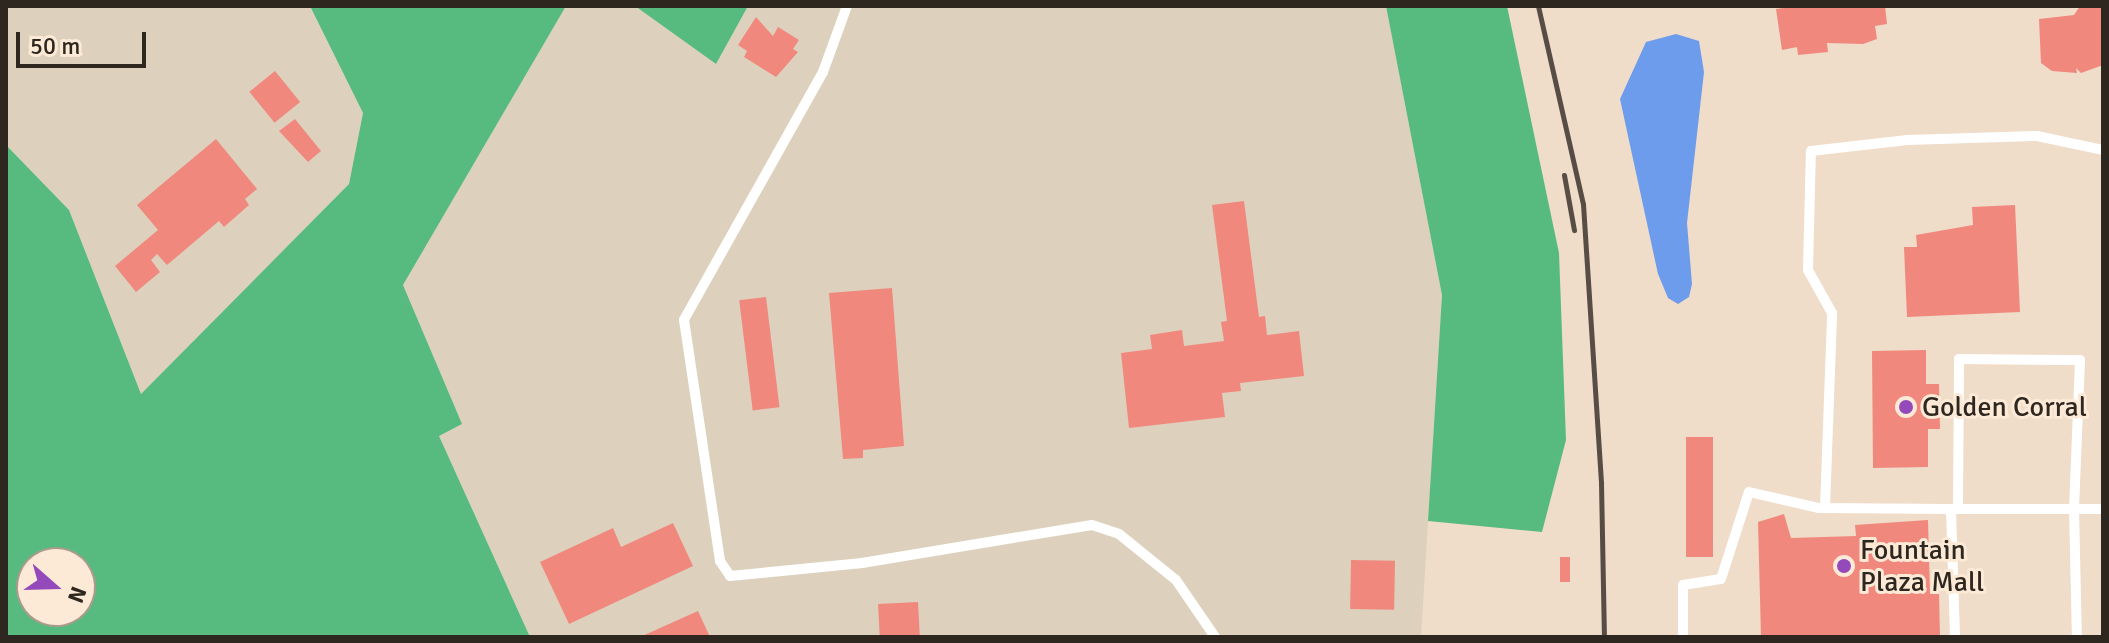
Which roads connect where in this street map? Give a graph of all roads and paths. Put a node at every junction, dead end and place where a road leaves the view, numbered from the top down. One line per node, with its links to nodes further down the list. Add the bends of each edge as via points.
1 (847, 6): 7 (lane, via 823,72 684,320 720,561 730,576 862,563 1092,525 1119,534 1176,580)
2 (2103, 150): 3 (lane, via 2037,136 1907,140 1811,151 1808,270 1832,313)
3 (1825, 508): 4 (lane); 8 (lane, via 1749,492 1721,579 1683,585)
4 (1954, 509): 5 (lane); 5 (lane, via 1959,359 2080,360); 9 (lane)
5 (2074, 509): 6 (lane); 10 (lane)
6 (2103, 509)
7 (1215, 637)
8 (1683, 637)
9 (1955, 637)
10 (2077, 637)

